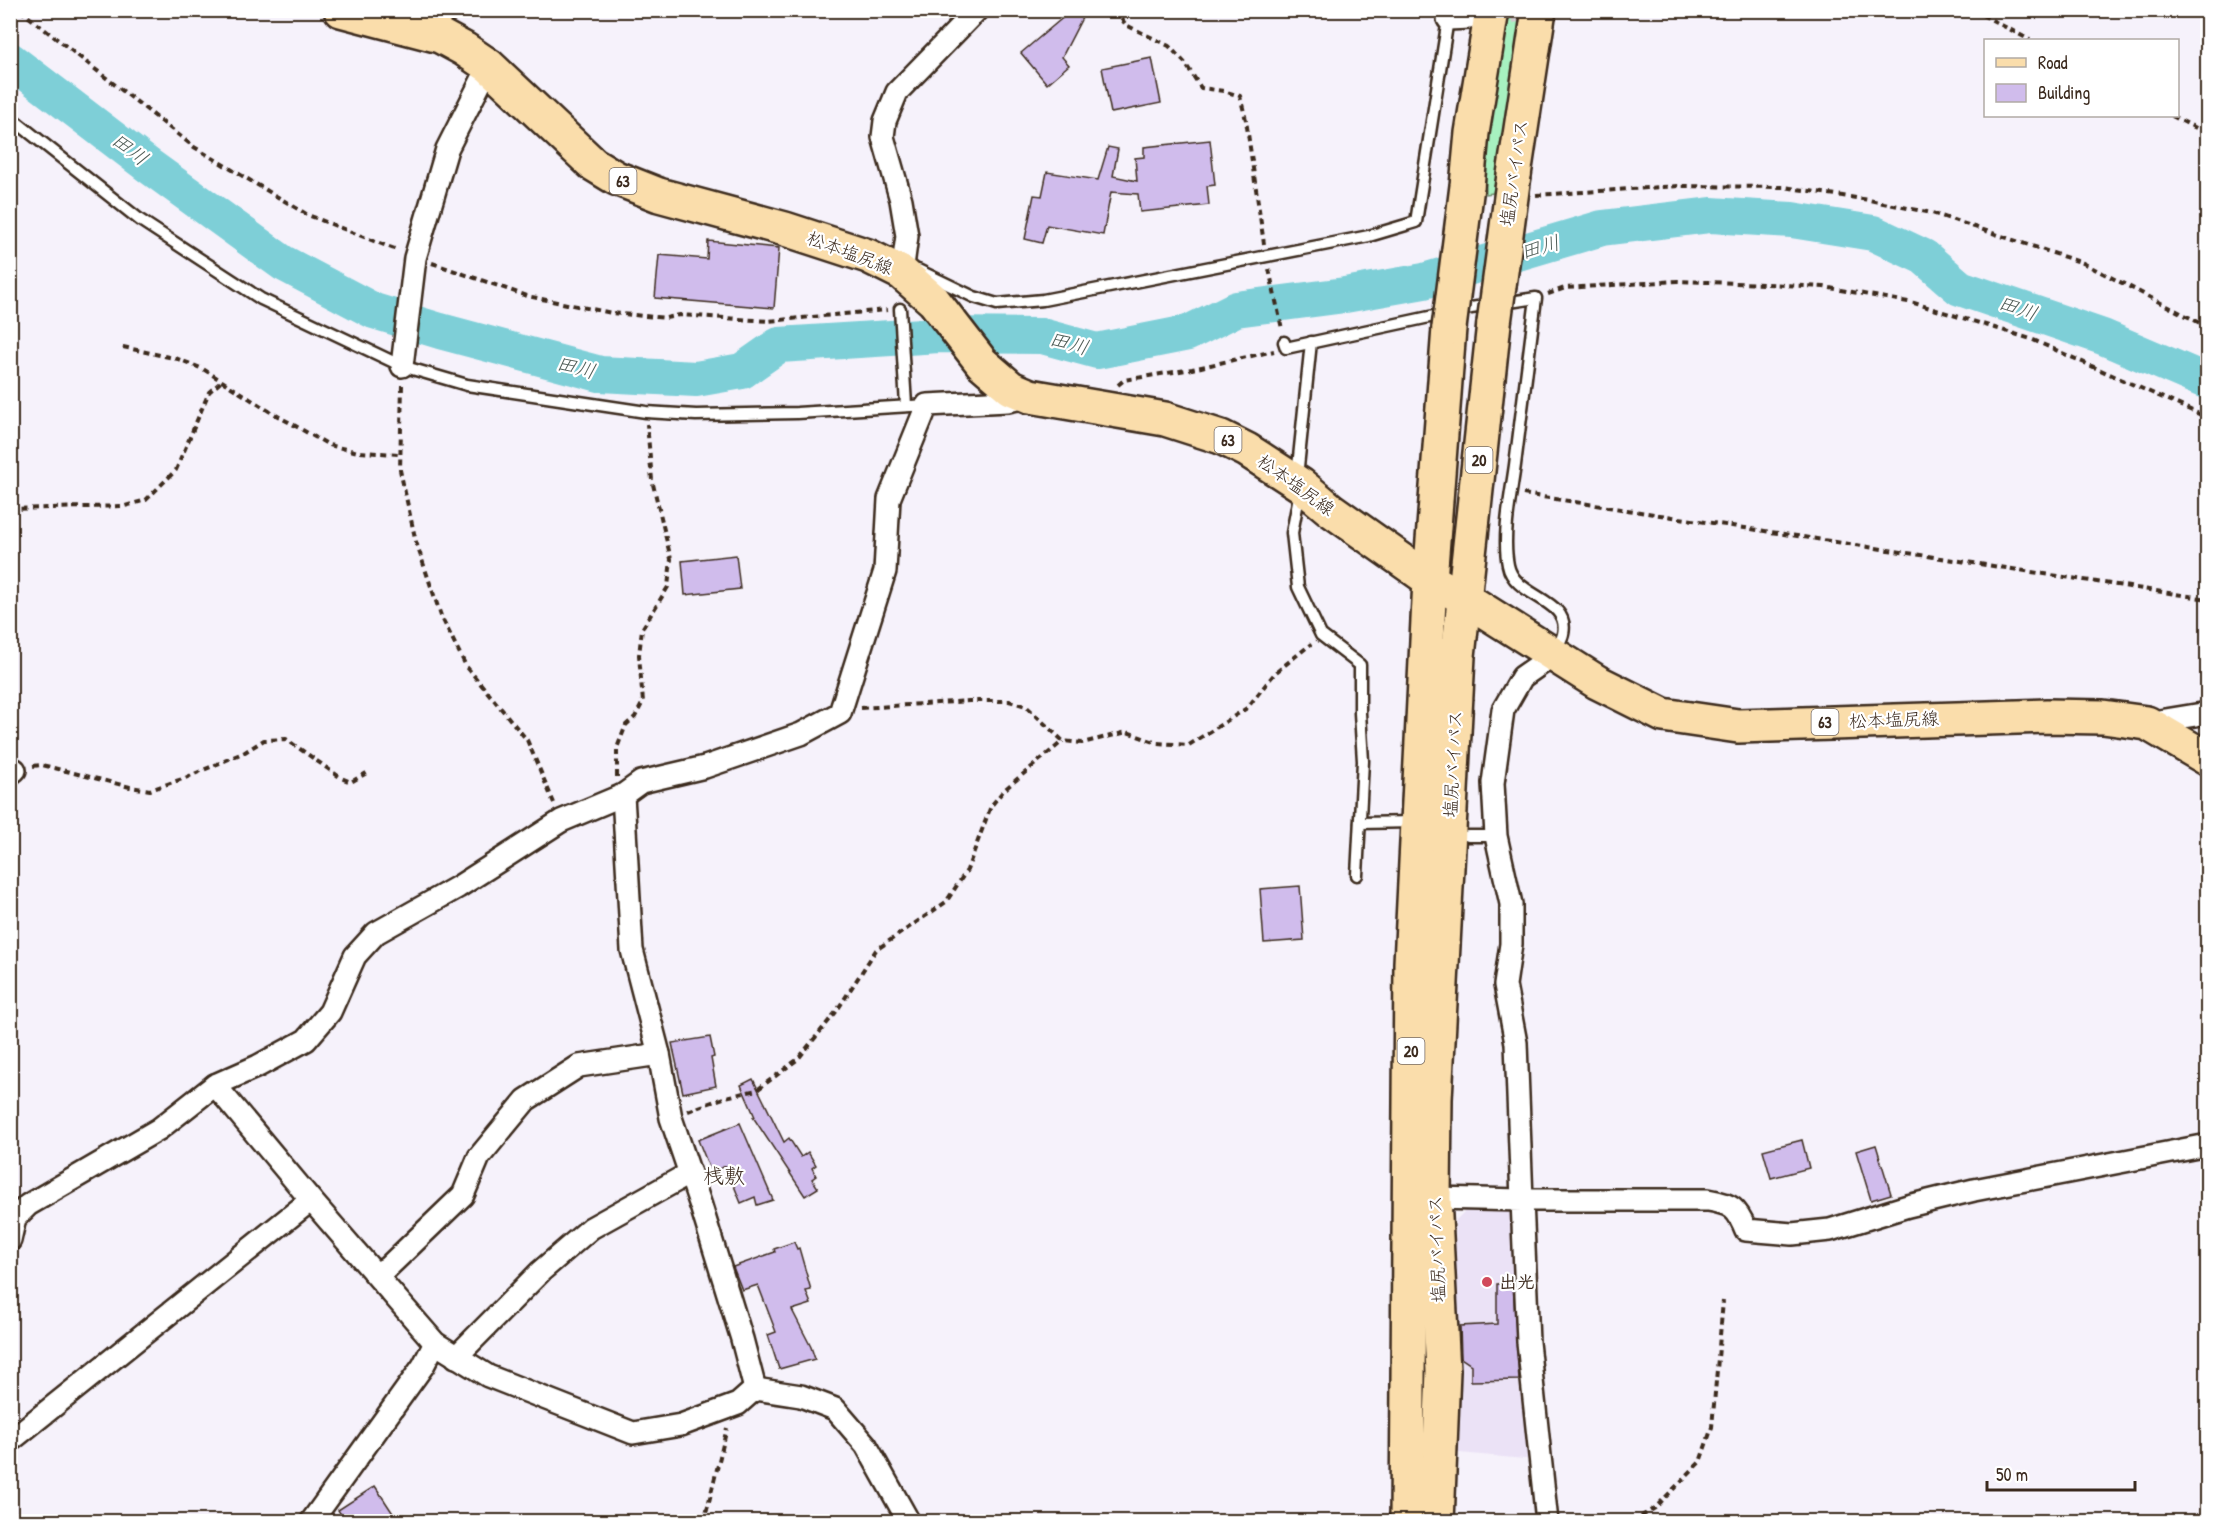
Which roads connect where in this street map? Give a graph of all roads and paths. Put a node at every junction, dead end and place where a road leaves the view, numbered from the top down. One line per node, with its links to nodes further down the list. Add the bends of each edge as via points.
1 (20, 10): 17 (path, via 194,147 308,214)
2 (341, 10): 9 (main road, 松本塩尻線 / 63)
3 (977, 10): 18 (street, via 897,92 885,121 883,136 907,236)
4 (1115, 10): 16 (path, via 1126,25 1169,46 1201,88 1240,96)
5 (1539, 10): 15 (main road, 塩尻バイパス / 20)
6 (1973, 10): 10 (path)
7 (1481, 14): 8 (street); 37 (main road, 塩尻バイパス / 20, bridge, via 1467,186 1449,328)
8 (1448, 19): 16 (lane, via 1416,222 1369,236)
9 (439, 23): 11 (main road, 松本塩尻線 / 63)
10 (2028, 39)
11 (489, 66): 17 (street, via 447,148); 18 (main road, 松本塩尻線 / 63, via 593,164 616,178 659,195 785,229)
12 (10, 117): 25 (lane, via 140,220 261,299)
13 (2174, 117): 14 (path)
14 (2208, 134)
15 (1520, 186): 21 (path, via 1569,192 1679,186 1784,187 1869,200 1932,213 2083,263); 38 (main road, 塩尻バイパス / 20, bridge, via 1494,322)
16 (1266, 256): 18 (lane, via 1043,300 997,304); 23 (path)
17 (415, 261): 20 (path, via 527,296 666,318 680,315 769,321); 25 (street)
18 (903, 268): 27 (main road, 松本塩尻線 / 63, via 982,363 1011,388)
19 (1536, 298): 22 (lane); 32 (path, via 1565,288 1678,281 1835,289 1914,303 2031,339); 35 (lane)
20 (900, 313): 28 (lane)
21 (2208, 327)
22 (1311, 342): 23 (lane); 34 (lane)
23 (1285, 345): 30 (path, via 1192,369 1124,380 1106,393)
24 (123, 347): 26 (path, via 178,359)
25 (403, 359): 31 (lane, via 466,385); 33 (path)
26 (222, 381): 33 (path, via 329,445 358,452); 36 (path, via 209,392 176,470 146,500 124,506)
27 (1030, 396): 29 (street, via 1008,401); 30 (main road, 松本塩尻線 / 63)
28 (905, 401): 29 (lane); 31 (lane, via 797,412 696,416)
29 (927, 405): 42 (street, via 889,499 885,571)
30 (1101, 407): 34 (main road, 松本塩尻線 / 63, via 1165,419 1221,437)
31 (646, 411): 49 (path, via 652,480 672,559 668,587 642,629 639,655 643,702 626,725 617,748)
32 (2208, 418)
33 (400, 454): 50 (path, via 416,542 441,616 466,666 527,740)
34 (1295, 481): 37 (main road, 松本塩尻線 / 63); 40 (lane, via 1292,533 1298,587)
35 (1511, 492): 39 (path); 41 (lane, via 1506,553 1510,575 1554,606 1563,618 1563,633)
36 (10, 509)
37 (1430, 580): 38 (main road, 松本塩尻線 / 63); 51 (main road, 塩尻バイパス / 20)
38 (1464, 598): 41 (main road, 松本塩尻線 / 63); 61 (main road, 塩尻バイパス / 20, via 1435,1099)
39 (2208, 599)
40 (1321, 635): 45 (path, via 1275,673 1247,708 1189,745 1157,743 1127,732 1082,743); 52 (lane, via 1360,665)
41 (1555, 654): 44 (main road, 松本塩尻線 / 63, via 1597,682 1663,715 1738,726 2047,716); 54 (street, via 1522,677 1503,711 1493,783)
42 (840, 713): 45 (path, via 874,707 1009,701 1026,706); 49 (street, via 801,734 705,767 640,782)
43 (2208, 713): 44 (street)
44 (2147, 723): 46 (main road, 松本塩尻線 / 63)
45 (1063, 741): 58 (path, via 990,806 967,870 946,902 876,950 836,1012 798,1059 758,1090 726,1097)
46 (2208, 759)
47 (12, 771): 48 (path, via 42,765 130,788 150,789 185,778 264,740 286,739 351,782)
48 (370, 771)
49 (620, 796): 50 (street); 56 (street, via 632,950)
50 (561, 821): 57 (street, via 376,933 355,956 330,1012 306,1040)
51 (1419, 822): 52 (lane); 75 (main road, 塩尻バイパス / 20, via 1411,963)
52 (1360, 823): 55 (lane)
53 (1468, 836): 54 (lane)
54 (1496, 836): 63 (street, via 1510,904 1511,944 1505,985 1516,1043)
55 (1357, 875)
56 (659, 1054): 58 (street); 65 (street, via 579,1066 526,1100 479,1157 463,1195 387,1268)
57 (215, 1085): 62 (street); 64 (street, via 159,1129 28,1205 15,1218)
58 (671, 1118): 60 (street)
59 (2208, 1145): 63 (street, via 1974,1190 1830,1230 1792,1234 1746,1230 1739,1212 1725,1203 1708,1200)
60 (690, 1173): 68 (street, via 591,1228 541,1271); 69 (street)
61 (1434, 1198): 63 (street); 76 (main road, 塩尻バイパス / 20, via 1443,1371)
62 (311, 1200): 65 (street); 71 (street)
63 (1522, 1200): 77 (street, via 1528,1342)
64 (10, 1240)
65 (376, 1273): 67 (street)
66 (1723, 1301): 78 (path, via 1712,1427 1700,1462 1655,1508)
67 (435, 1343): 68 (street); 72 (street, via 423,1366)
68 (456, 1357): 70 (street, via 488,1376 633,1433 681,1425)
69 (755, 1389): 70 (street, via 738,1404); 74 (street, via 801,1396 835,1409 866,1444)
70 (729, 1406): 73 (path)
71 (10, 1441)
72 (311, 1521)
73 (704, 1521)
74 (909, 1521)
75 (1407, 1521)
76 (1437, 1521)
77 (1547, 1521)
78 (1632, 1521)

